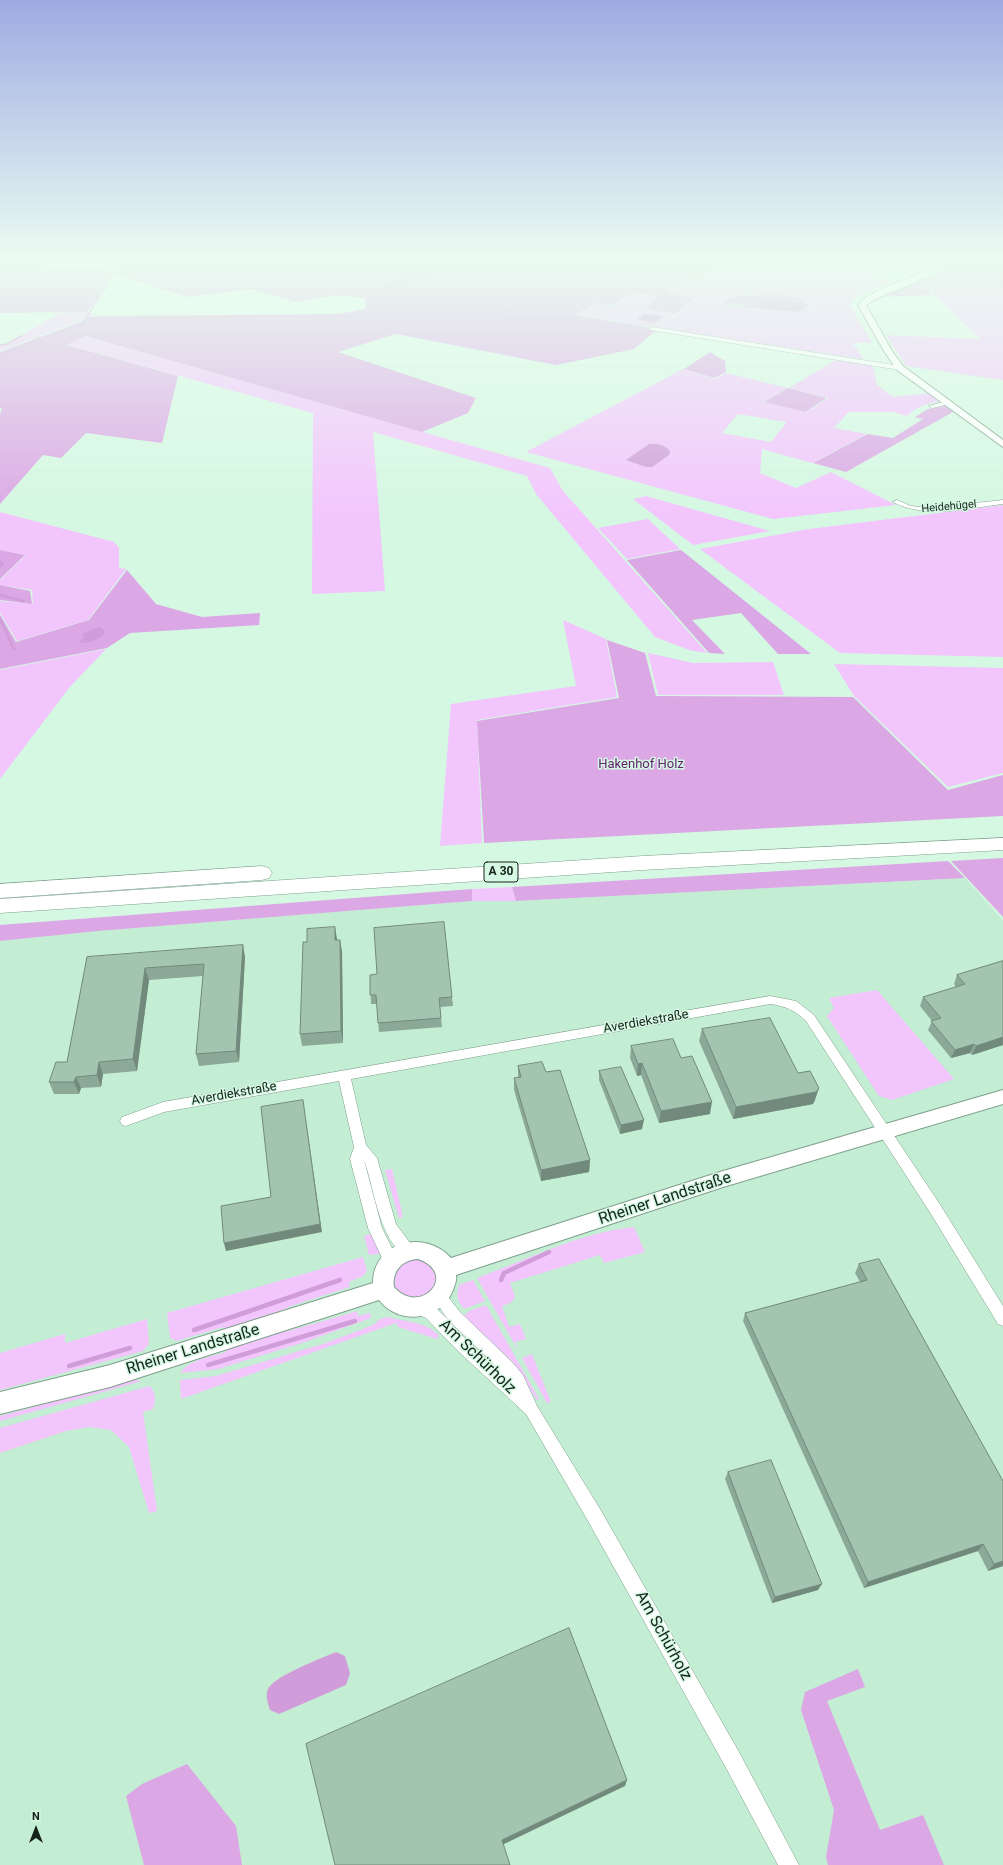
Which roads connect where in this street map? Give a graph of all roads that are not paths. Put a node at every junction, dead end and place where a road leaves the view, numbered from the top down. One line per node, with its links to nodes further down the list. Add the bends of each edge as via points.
1 (757, 346): 3 (street)
2 (885, 346): 3 (street)
3 (900, 368): 4 (street)
4 (947, 403): 5 (street); 6 (street)
5 (932, 406)
6 (1003, 444)
7 (897, 502): 8 (street, Heidehügel, via 910,508 929,510)
8 (1003, 502)
9 (1003, 831): 11 (highway, A 30, via 623,851)
10 (1003, 844): 12 (highway, A 30, via 635,864)
11 (0, 891)
12 (0, 906)
13 (344, 1075): 15 (street, Averdiekstraße, via 163,1107); 16 (street, Averdiekstraße, via 770,1000 781,1001 797,1005 810,1018); 17 (street)
14 (1003, 1097): 16 (street, Rheiner Landstraße)
15 (126, 1121)
16 (884, 1130): 19 (street, Rheiner Landstraße, via 713,1182); 23 (street)
17 (360, 1147): 18 (street, via 370,1158 390,1226 402,1245); 18 (street, via 357,1159 375,1228 387,1254)
18 (400, 1255): 19 (street, via 427,1252 442,1262); 20 (street, via 384,1274)
19 (446, 1269): 21 (street, via 446,1287)
20 (384, 1289): 22 (street, via 389,1298 398,1304 408,1308); 24 (street, Rheiner Landstraße, via 110,1376)
21 (441, 1296): 22 (street, via 427,1306); 25 (street, Am Schürholz, via 455,1318 518,1380)
22 (419, 1308): 25 (street, Am Schürholz, via 431,1313)
23 (1003, 1319)
24 (0, 1403)
25 (532, 1411): 26 (street, Am Schürholz, via 594,1515)
26 (789, 1865)

